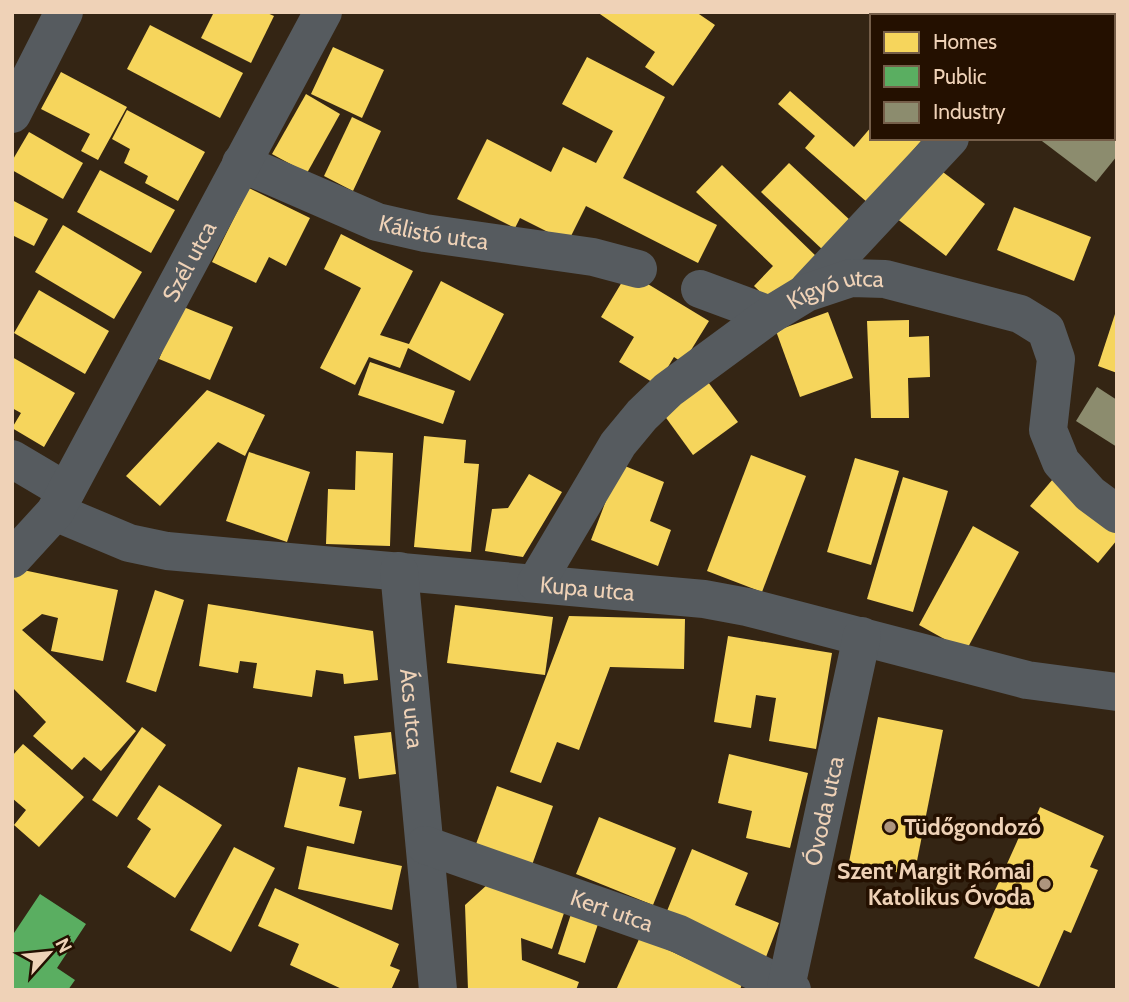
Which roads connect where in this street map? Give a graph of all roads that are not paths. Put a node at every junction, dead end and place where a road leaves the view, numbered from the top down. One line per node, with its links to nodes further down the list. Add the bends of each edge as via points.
1 (64, 12): 3 (street)
2 (323, 12): 5 (street, Szél utca)
3 (12, 114)
4 (948, 140): 8 (street)
5 (241, 163): 6 (street, Kálistó utca, via 377,222 593,257); 11 (street, Szél utca)
6 (638, 269)
7 (700, 289): 9 (street)
8 (806, 293): 9 (street, Kígyó utca); 12 (street, Kígyó utca, via 852,278 886,279 1020,314 1046,330 1056,359 1048,430 1060,462)
9 (770, 316): 15 (street, Kígyó utca, via 668,390 642,415 618,444)
10 (12, 459): 11 (street, Kupa utca)
11 (61, 501): 13 (street, Szél utca); 14 (street, Kupa utca, via 129,543 167,551)
12 (1117, 514)
13 (12, 559)
14 (399, 571): 15 (street, Kupa utca); 18 (street, Ács utca)
15 (536, 583): 16 (street, Kupa utca, via 704,599)
16 (862, 636): 17 (street, Kupa utca, via 1027,680); 19 (street, Óvoda utca)
17 (1117, 692)
18 (425, 845): 19 (street, Kert utca, via 680,934); 20 (street, Ács utca)
19 (789, 988)
20 (438, 990)

